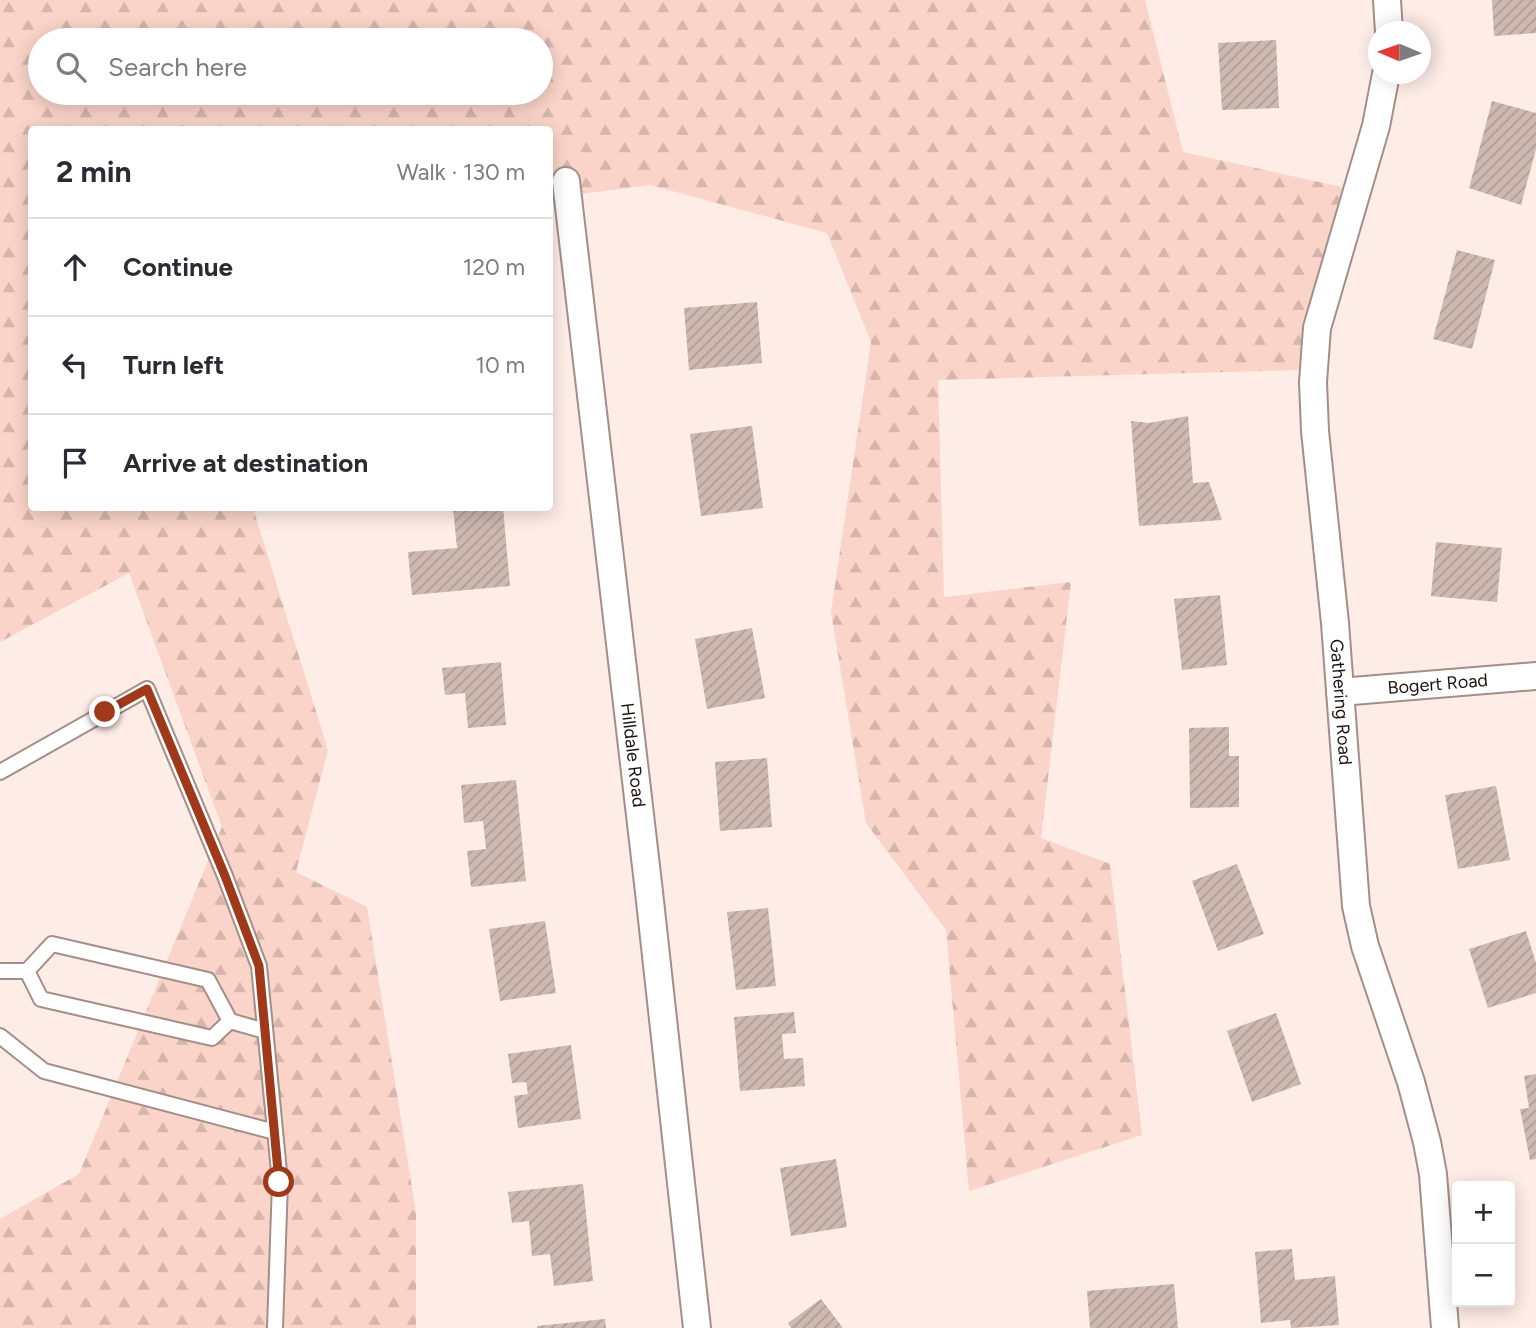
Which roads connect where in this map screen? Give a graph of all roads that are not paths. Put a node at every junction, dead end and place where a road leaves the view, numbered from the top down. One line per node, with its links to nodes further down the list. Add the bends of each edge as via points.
1 (1387, 0): 2 (street)
2 (1388, 21)
3 (1384, 84): 6 (street, Gathering Road, via 1317,328 1313,382)
4 (566, 181): 15 (street, Hilldale Road)
5 (1536, 676): 6 (street, Bogert Road)
6 (1340, 692): 16 (street, Gathering Road, via 1356,906 1364,946 1427,1142)
7 (0, 772): 11 (lane, via 147,689 259,966)
8 (0, 971): 9 (lane)
9 (27, 971): 10 (lane, via 41,999 212,1038); 10 (lane, via 52,944 208,980)
10 (230, 1021): 11 (lane)
11 (265, 1031): 13 (lane)
12 (0, 1036): 13 (lane, via 44,1071)
13 (275, 1132): 14 (lane, via 279,1182)
14 (275, 1328)
15 (697, 1328)
16 (1445, 1328)

